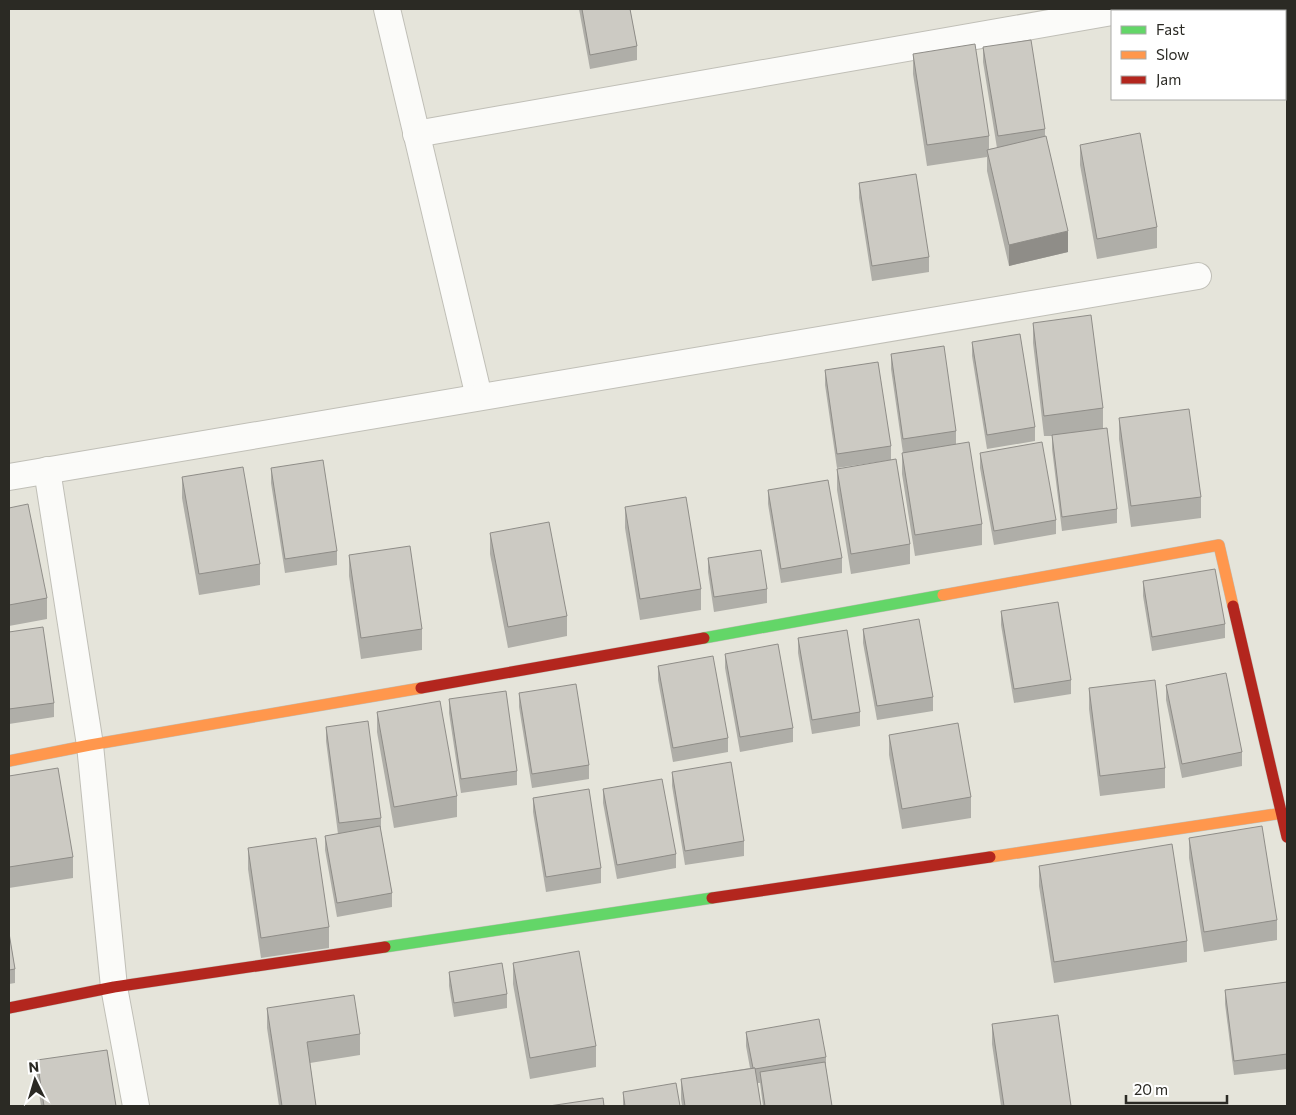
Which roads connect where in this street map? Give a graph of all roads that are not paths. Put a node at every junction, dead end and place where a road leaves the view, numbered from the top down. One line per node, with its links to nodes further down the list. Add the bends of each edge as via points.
1 (387, 9): 3 (street)
2 (1111, 12): 3 (street)
3 (416, 134): 5 (street)
4 (1198, 276): 5 (street)
5 (479, 397): 6 (street)
6 (47, 470): 7 (street); 8 (street)
7 (9, 477)
8 (90, 744): 9 (street); 10 (street, via 1219,545); 12 (street)
9 (9, 761)
10 (1283, 813): 11 (street); 12 (street)
11 (1287, 837)
12 (114, 987): 13 (street); 14 (street)
13 (9, 1008)
14 (136, 1106)

